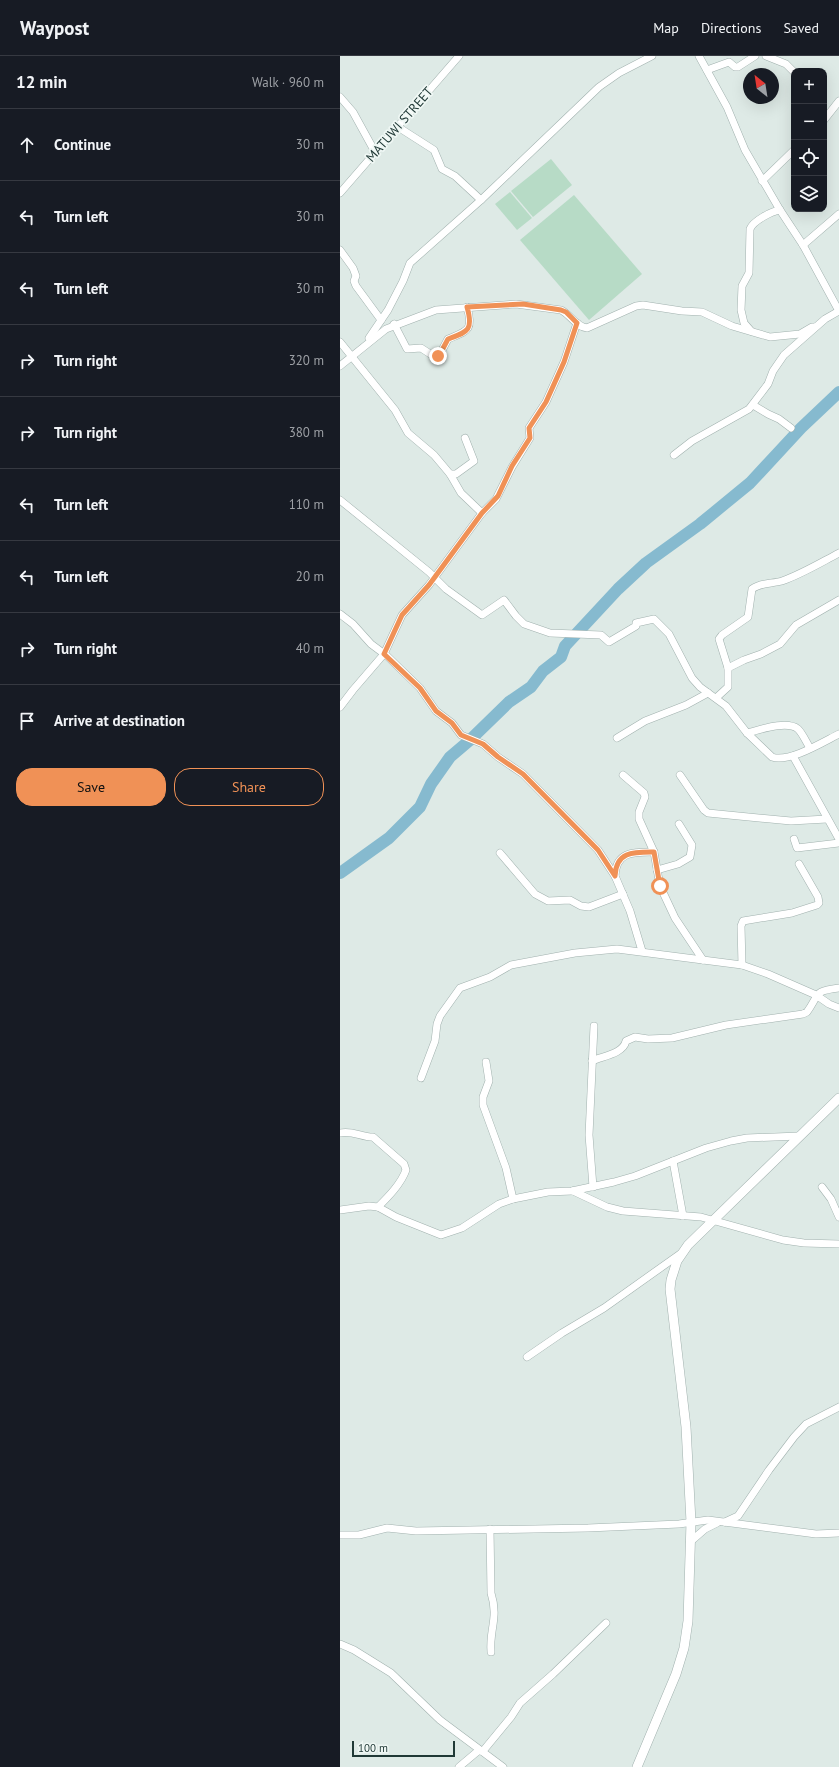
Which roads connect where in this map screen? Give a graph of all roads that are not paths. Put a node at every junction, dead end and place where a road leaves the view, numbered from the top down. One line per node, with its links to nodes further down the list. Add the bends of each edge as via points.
1 (459, 56): 13 (street, MATUWI STREET)
2 (652, 56): 18 (street, via 619,73 599,88)
3 (699, 56): 9 (street)
4 (755, 56): 9 (street, via 738,67 729,62)
5 (766, 56): 7 (street)
6 (779, 56): 7 (street)
7 (786, 64): 8 (street)
8 (791, 69)
9 (707, 70): 16 (street)
10 (340, 96): 14 (street, via 353,112)
11 (839, 101): 12 (street)
12 (827, 116)
13 (398, 126): 14 (street, MATUWI STREET); 18 (street, via 434,150 442,169 455,176)
14 (376, 152): 17 (street, MATUWI STREET)
15 (791, 153): 16 (street)
16 (762, 181): 19 (street)
17 (340, 193)
18 (481, 200): 25 (street, via 410,263 403,282)
19 (780, 210): 21 (street); 29 (street, via 768,213 750,228 749,273 742,286 741,310 744,323)
20 (839, 214): 21 (street)
21 (803, 245): 24 (street)
22 (340, 250): 25 (street, via 353,268 356,286)
23 (467, 307): 26 (street, via 516,304 538,307 566,312); 27 (street, via 436,310); 27 (street, via 469,328 463,334 448,339 440,354 435,357 421,348 407,349)
24 (839, 311): 28 (street)
25 (381, 320): 31 (street)
26 (577, 323): 29 (street, via 584,328 591,328 643,305 702,312); 40 (street, via 564,362 546,402 529,428 530,438 512,466 496,499)
27 (394, 324): 31 (street)
28 (815, 327): 29 (street, via 800,334 785,336 770,337); 34 (street, via 784,355)
29 (752, 333)
30 (340, 342): 32 (street)
31 (365, 345): 32 (street)
32 (352, 356): 33 (street); 38 (street, via 395,410 408,432 434,455)
33 (340, 366)
34 (753, 405): 35 (street); 37 (street, via 692,441)
35 (791, 428)
36 (466, 438): 38 (street, via 474,461 456,474)
37 (674, 455)
38 (450, 474): 40 (street, via 461,493)
39 (340, 500): 42 (street)
40 (482, 513): 42 (street)
41 (839, 553): 46 (street, via 780,582 757,585 752,589 748,617 719,639)
42 (434, 578): 45 (street, via 402,615); 47 (street, via 482,615 504,600 524,624 550,633 601,635 609,642 636,626 636,623 654,620 672,638 692,678)
43 (839, 601): 46 (street, via 796,625 775,647)
44 (340, 614): 45 (street)
45 (384, 654): 49 (street); 66 (street, via 420,688 436,711 452,723 461,735 483,744 523,774 598,850)
46 (728, 668): 48 (street, via 728,687)
47 (708, 693): 48 (street); 52 (street, via 686,705 644,721)
48 (716, 698): 50 (street, via 726,706)
49 (340, 707)
50 (747, 734): 53 (street, via 779,726 794,726); 54 (street, via 772,758)
51 (839, 734): 53 (street)
52 (617, 738)
53 (810, 748): 54 (street)
54 (793, 756): 57 (street)
55 (623, 775): 62 (street, via 644,793 639,819)
56 (680, 775): 57 (street, via 708,813 791,821)
57 (827, 819): 60 (street)
58 (679, 824): 65 (street, via 692,845 690,857 678,864)
59 (794, 839): 61 (street, via 798,848)
60 (839, 839)
61 (839, 843)
62 (654, 852): 65 (street); 66 (street, via 627,854 618,863)
63 (500, 853): 67 (street, via 536,894 548,900 570,900 589,907)
64 (799, 864): 70 (street, via 819,903 792,913 743,921)
65 (657, 870): 69 (street, via 666,902)
66 (615, 876): 67 (street)
67 (623, 894): 68 (street)
68 (642, 951): 69 (street); 77 (street, via 611,949 511,965 490,977 460,988 440,1016 435,1041)
69 (703, 960): 70 (street)
70 (742, 965): 72 (street)
71 (839, 988): 72 (street, via 824,990)
72 (816, 996): 73 (street); 75 (street, via 810,1008 803,1014 726,1025 672,1038 631,1038 626,1041 622,1050)
73 (839, 1008)
74 (594, 1026): 75 (street)
75 (592, 1060): 82 (street, via 589,1134)
76 (486, 1062): 85 (street, via 488,1081 483,1105 506,1168)
77 (421, 1078)
78 (839, 1098): 80 (street)
79 (340, 1133): 86 (street, via 348,1131 364,1137 373,1137 404,1164 405,1175)
80 (799, 1136): 81 (street, via 731,1141); 90 (street)
81 (673, 1161): 82 (street, via 635,1176); 88 (street)
82 (593, 1187): 84 (street)
83 (822, 1187): 89 (street)
84 (572, 1191): 85 (street, via 548,1192); 88 (street, via 607,1207 623,1211)
85 (513, 1199): 86 (street, via 499,1204 462,1228 441,1235)
86 (378, 1207): 87 (street)
87 (340, 1210)
88 (683, 1216): 90 (street, via 701,1217)
89 (839, 1217)
90 (712, 1221): 91 (street, via 783,1240); 92 (street)
91 (839, 1244)
92 (683, 1252): 93 (street, via 604,1308); 95 (street, via 673,1270 670,1300 684,1401)
93 (527, 1357)
94 (839, 1407): 96 (street, via 806,1424 769,1470 738,1516)
95 (691, 1522): 96 (street); 97 (street, via 588,1528); 100 (street)
96 (723, 1522): 98 (street, via 816,1534); 100 (street, via 712,1524)
97 (490, 1529): 99 (street, via 416,1531 387,1528 360,1535); 103 (street, via 490,1593 494,1602 495,1618 490,1640)
98 (839, 1533)
99 (340, 1535)
100 (690, 1542): 107 (street, via 690,1609 684,1648 676,1674)
101 (606, 1623): 104 (street, via 520,1703)
102 (340, 1644): 104 (street, via 360,1653 391,1673 440,1720)
103 (491, 1652)
104 (483, 1751): 105 (street, via 478,1751); 106 (street)
105 (459, 1767)
106 (503, 1767)
107 (637, 1767)

